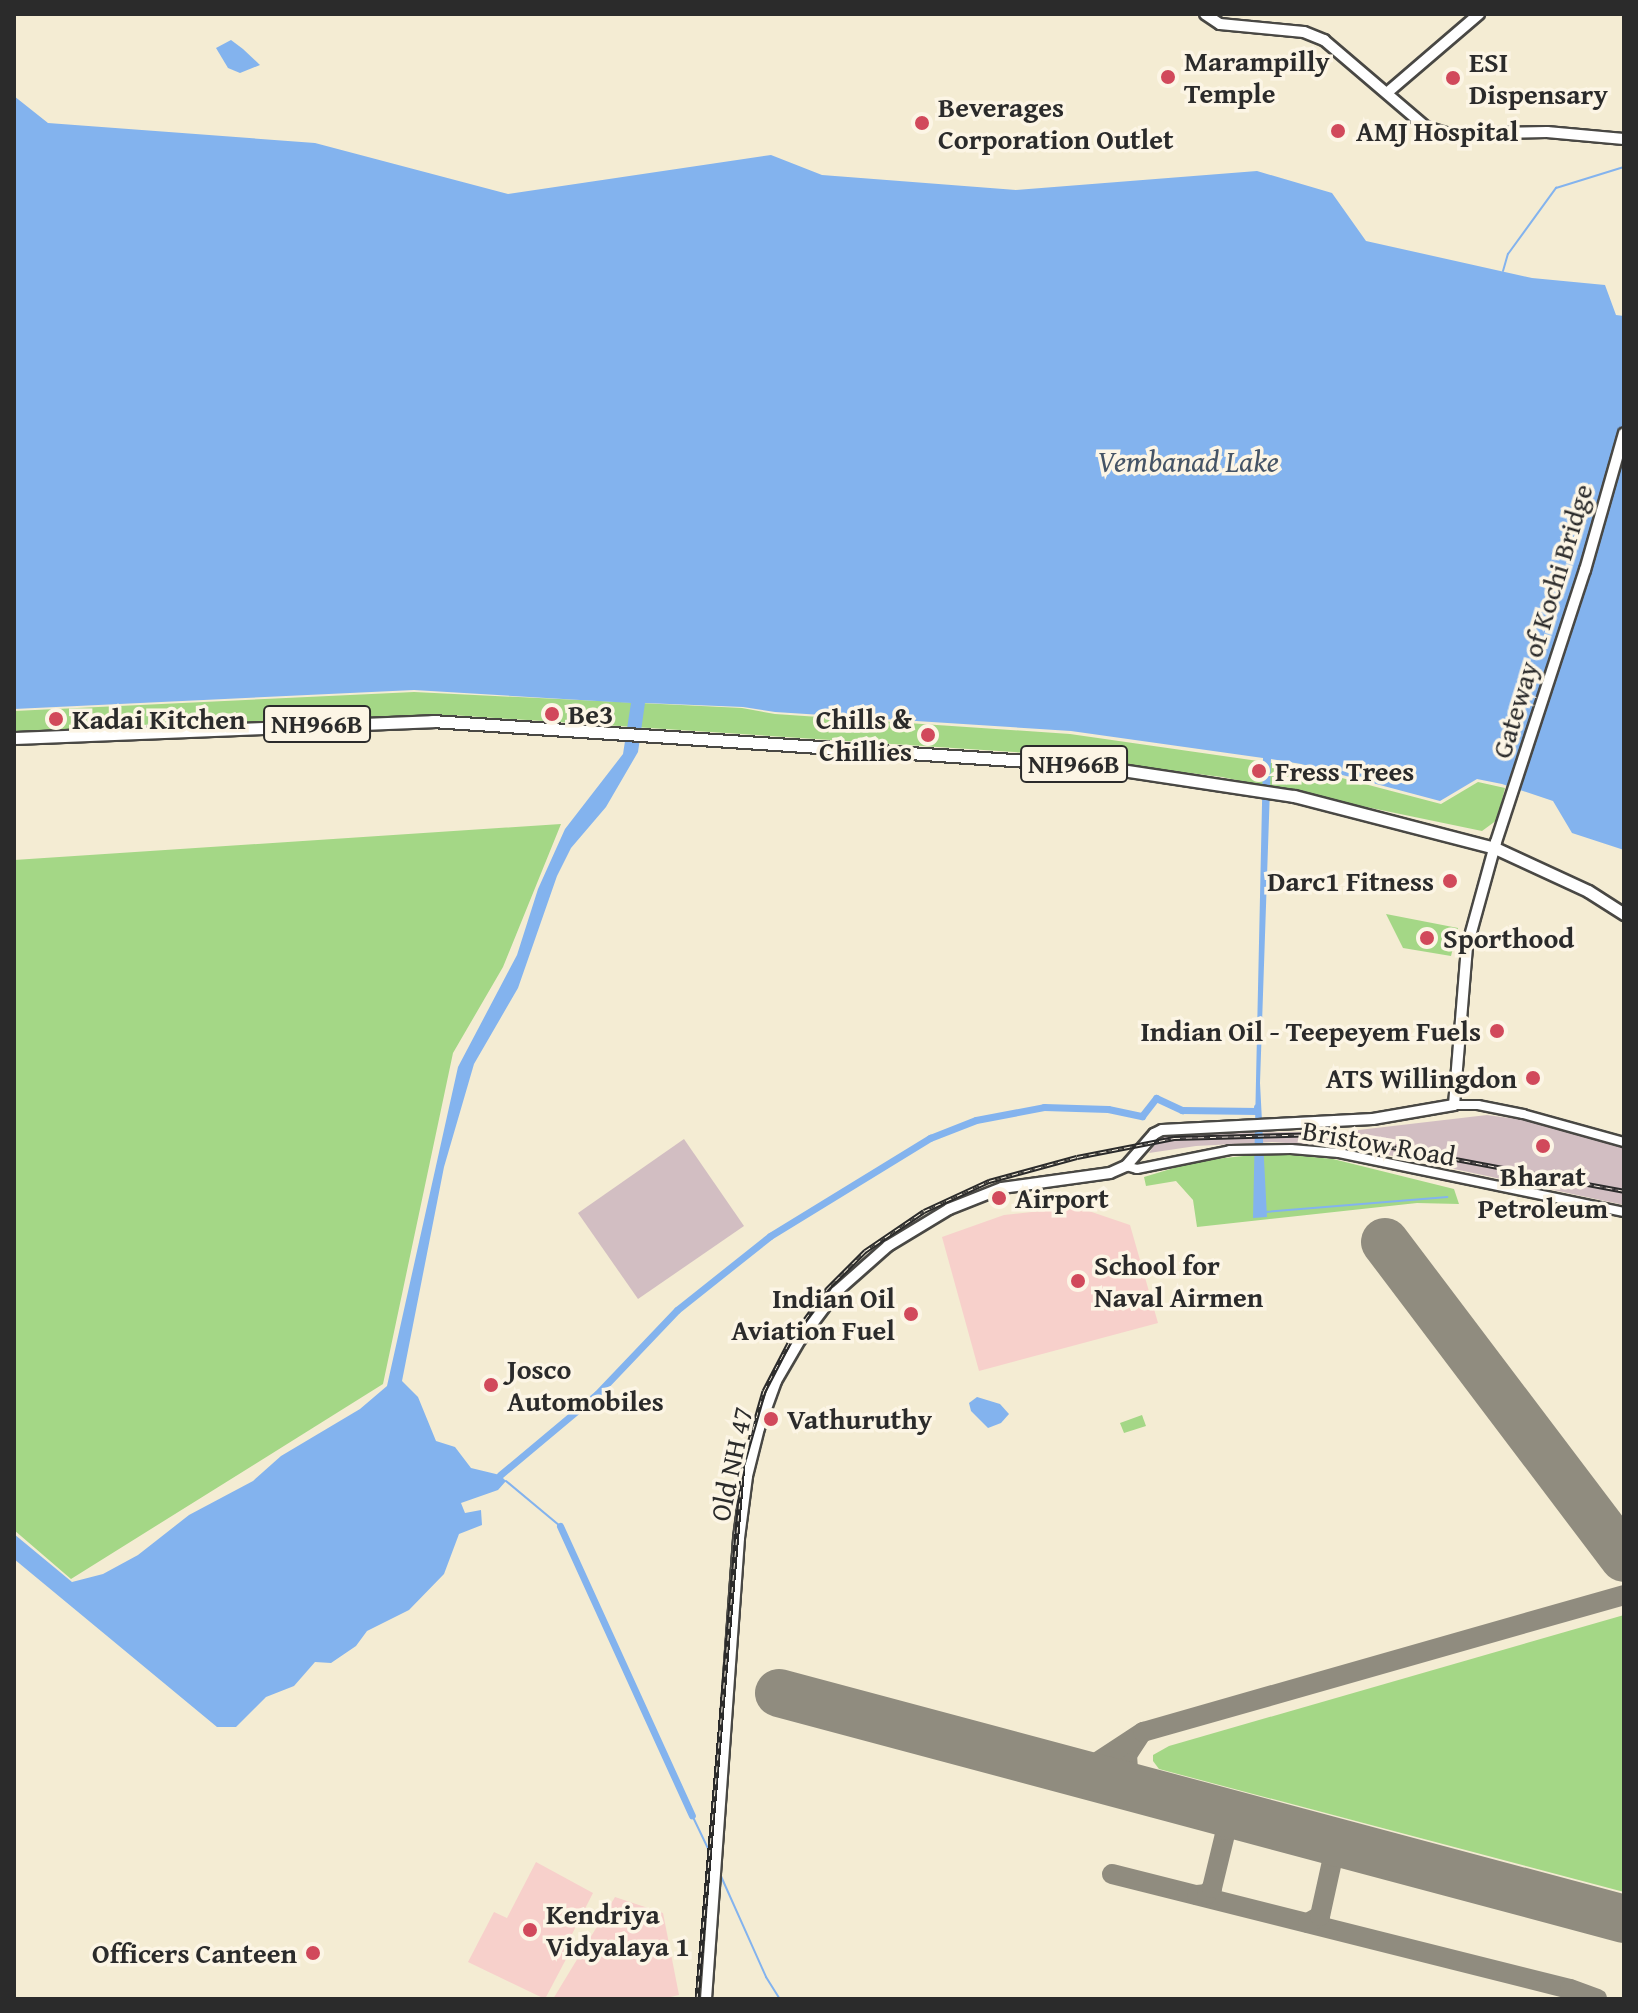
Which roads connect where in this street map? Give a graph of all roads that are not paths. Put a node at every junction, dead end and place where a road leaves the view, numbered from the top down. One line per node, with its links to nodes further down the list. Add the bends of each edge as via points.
1 (1205, 14): 3 (main road, via 1220,24 1304,32 1324,40)
2 (1479, 14): 3 (main road)
3 (1388, 92): 4 (main road, via 1426,127 1449,134 1547,132)
4 (1624, 139)
5 (1624, 433): 7 (main road, Gateway of Kochi Bridge)
6 (14, 738): 7 (highway, NH966B, via 432,721 986,757 1168,775 1294,796)
7 (1495, 848): 8 (highway, NH966B, via 1588,891); 9 (main road, via 1467,947)
8 (1624, 914)
9 (1454, 1105): 10 (street, via 1523,1114); 11 (main road, via 1373,1119 1162,1130)
10 (1624, 1142)
11 (1126, 1166): 12 (street, Bristow Road, via 1137,1169 1199,1154 1265,1149 1339,1153); 13 (main road, Old NH 47, via 1110,1173 1002,1188 922,1223 836,1292 776,1381 750,1464 739,1538)
12 (1624, 1212)
13 (706, 1999)

